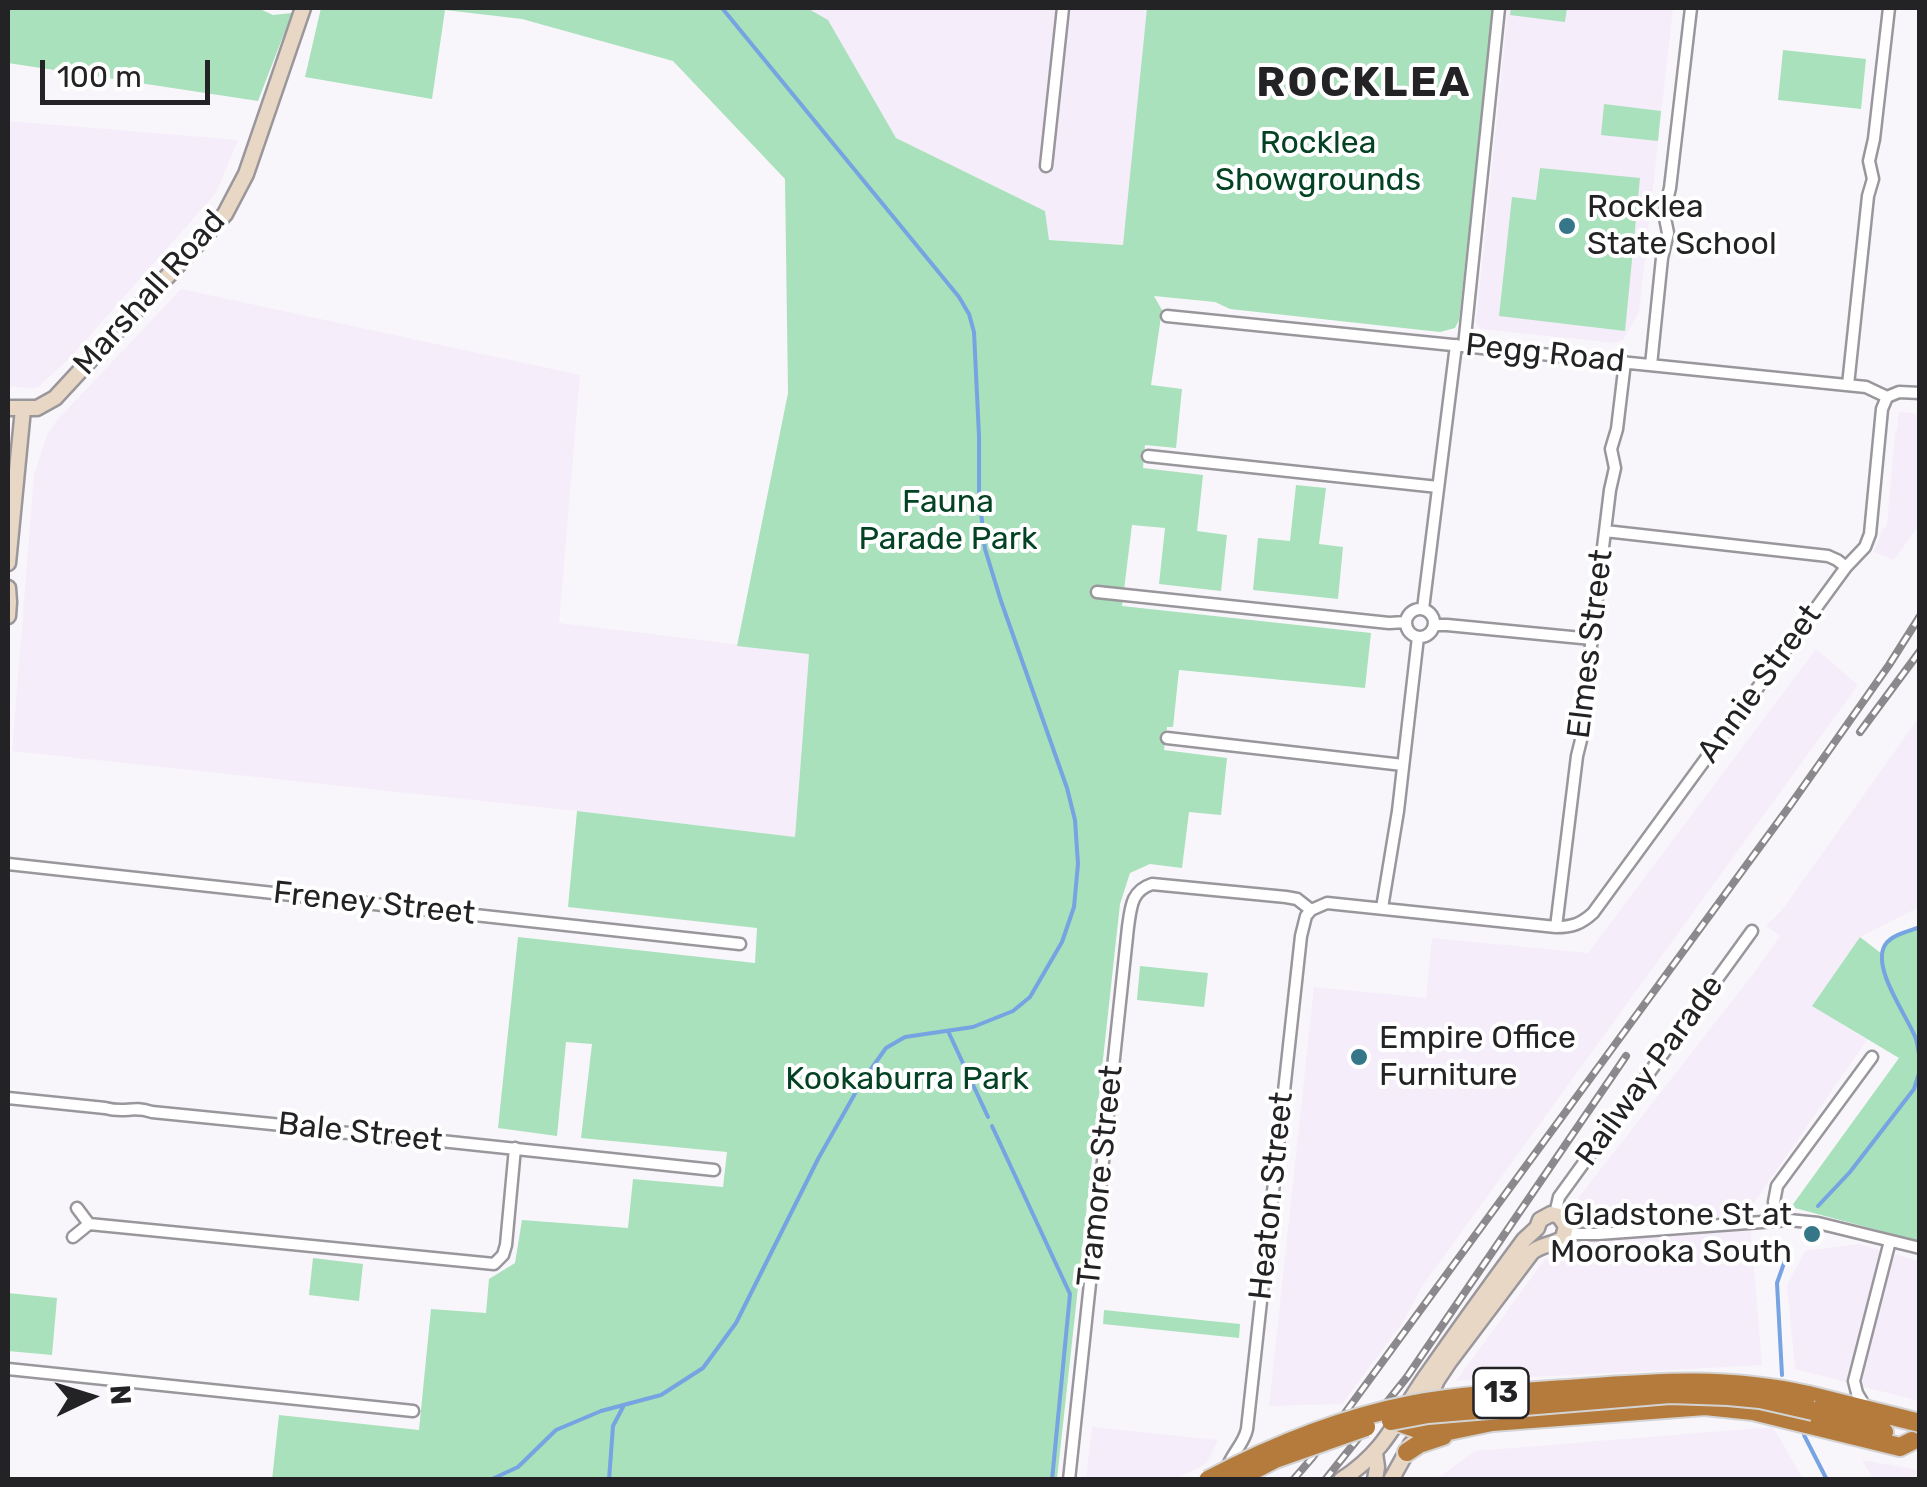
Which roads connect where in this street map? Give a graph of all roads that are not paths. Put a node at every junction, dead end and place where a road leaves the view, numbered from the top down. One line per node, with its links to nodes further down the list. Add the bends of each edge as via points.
1 (303, 8): 14 (street, Marshall Road, via 246,174 225,214 54,398 37,408)
2 (1063, 8): 6 (street)
3 (1499, 8): 8 (street)
4 (1691, 8): 10 (street)
5 (1889, 8): 11 (street)
6 (1046, 166)
7 (1167, 316): 8 (street, Pegg Road)
8 (1460, 345): 9 (street, Pegg Road); 16 (street)
9 (1625, 362): 10 (street, Pegg Road); 17 (street, Elmes Street)
10 (1651, 366): 11 (street, Pegg Road)
11 (1848, 385): 13 (street, Pegg Road)
12 (1920, 393): 13 (street, Pegg Road)
13 (1887, 397): 19 (street, Annie Street, via 1868,541)
14 (15, 409): 18 (street, Marshall Road)
15 (1148, 456): 16 (street)
16 (1438, 487): 22 (street)
17 (1605, 531): 19 (street, via 1828,556); 27 (street, Elmes Street)
18 (8, 563)
19 (1846, 567): 33 (street, Annie Street, via 1592,914 1582,923)
20 (8, 588): 23 (street)
21 (1097, 592): 24 (street)
22 (1423, 608): 24 (street); 25 (street)
23 (8, 616)
24 (1406, 622): 26 (street)
25 (1434, 625): 26 (street); 27 (street)
26 (1418, 637): 29 (street)
27 (1592, 640): 33 (street, Elmes Street)
28 (1167, 738): 29 (street)
29 (1403, 765): 31 (street)
30 (8, 864): 35 (street, Freney Street)
31 (1382, 908): 32 (street, via 1327,903); 33 (street)
32 (1311, 910): 63 (street, Tramore Street, via 1286,897 1152,884 1134,896); 65 (street, Heaton Street, via 1300,936 1247,1428)
33 (1556, 927)
34 (1752, 931): 41 (street, Railway Parade, via 1559,1197)
35 (740, 944)
36 (1872, 1057): 42 (street, via 1777,1186)
37 (8, 1098): 38 (street, Bale Street)
38 (515, 1148): 39 (street, Bale Street); 43 (street, via 506,1246 494,1264)
39 (714, 1170)
40 (77, 1208): 43 (street)
41 (1555, 1214): 44 (street, via 1542,1217); 45 (street, via 1565,1222)
42 (1776, 1220): 45 (street); 47 (street)
43 (90, 1224): 46 (street)
44 (1537, 1228): 48 (street); 56 (street)
45 (1565, 1234): 48 (street)
46 (73, 1236)
47 (1890, 1241): 49 (street); 51 (street)
48 (1548, 1243): 57 (street, via 1532,1252 1449,1362)
49 (1920, 1248)
50 (8, 1369): 54 (street)
51 (1854, 1381): 52 (street); 53 (street)
52 (1813, 1401): 53 (highway, 13); 60 (highway, 13); 64 (highway, 13, bridge, via 1753,1385 1688,1381 1476,1395 1318,1429); 66 (highway, 13, bridge, via 1670,1394 1428,1414 1321,1442)
53 (1868, 1410): 58 (highway, 13)
54 (413, 1411)
55 (1550, 1418): 57 (highway, via 1542,1412); 59 (highway); 60 (highway, via 1705,1406 1753,1410 1900,1447)
56 (1398, 1422): 57 (highway); 62 (street)
57 (1419, 1424): 59 (highway, via 1432,1432); 61 (street)
58 (1920, 1424)
59 (1452, 1431): 61 (highway)
60 (1916, 1442)
61 (1407, 1452): 69 (street)
62 (1374, 1453): 67 (street); 68 (street)
63 (1069, 1480)
64 (1208, 1480)
65 (1226, 1480)
66 (1235, 1480)
67 (1342, 1480)
68 (1374, 1480)
69 (1391, 1480)

